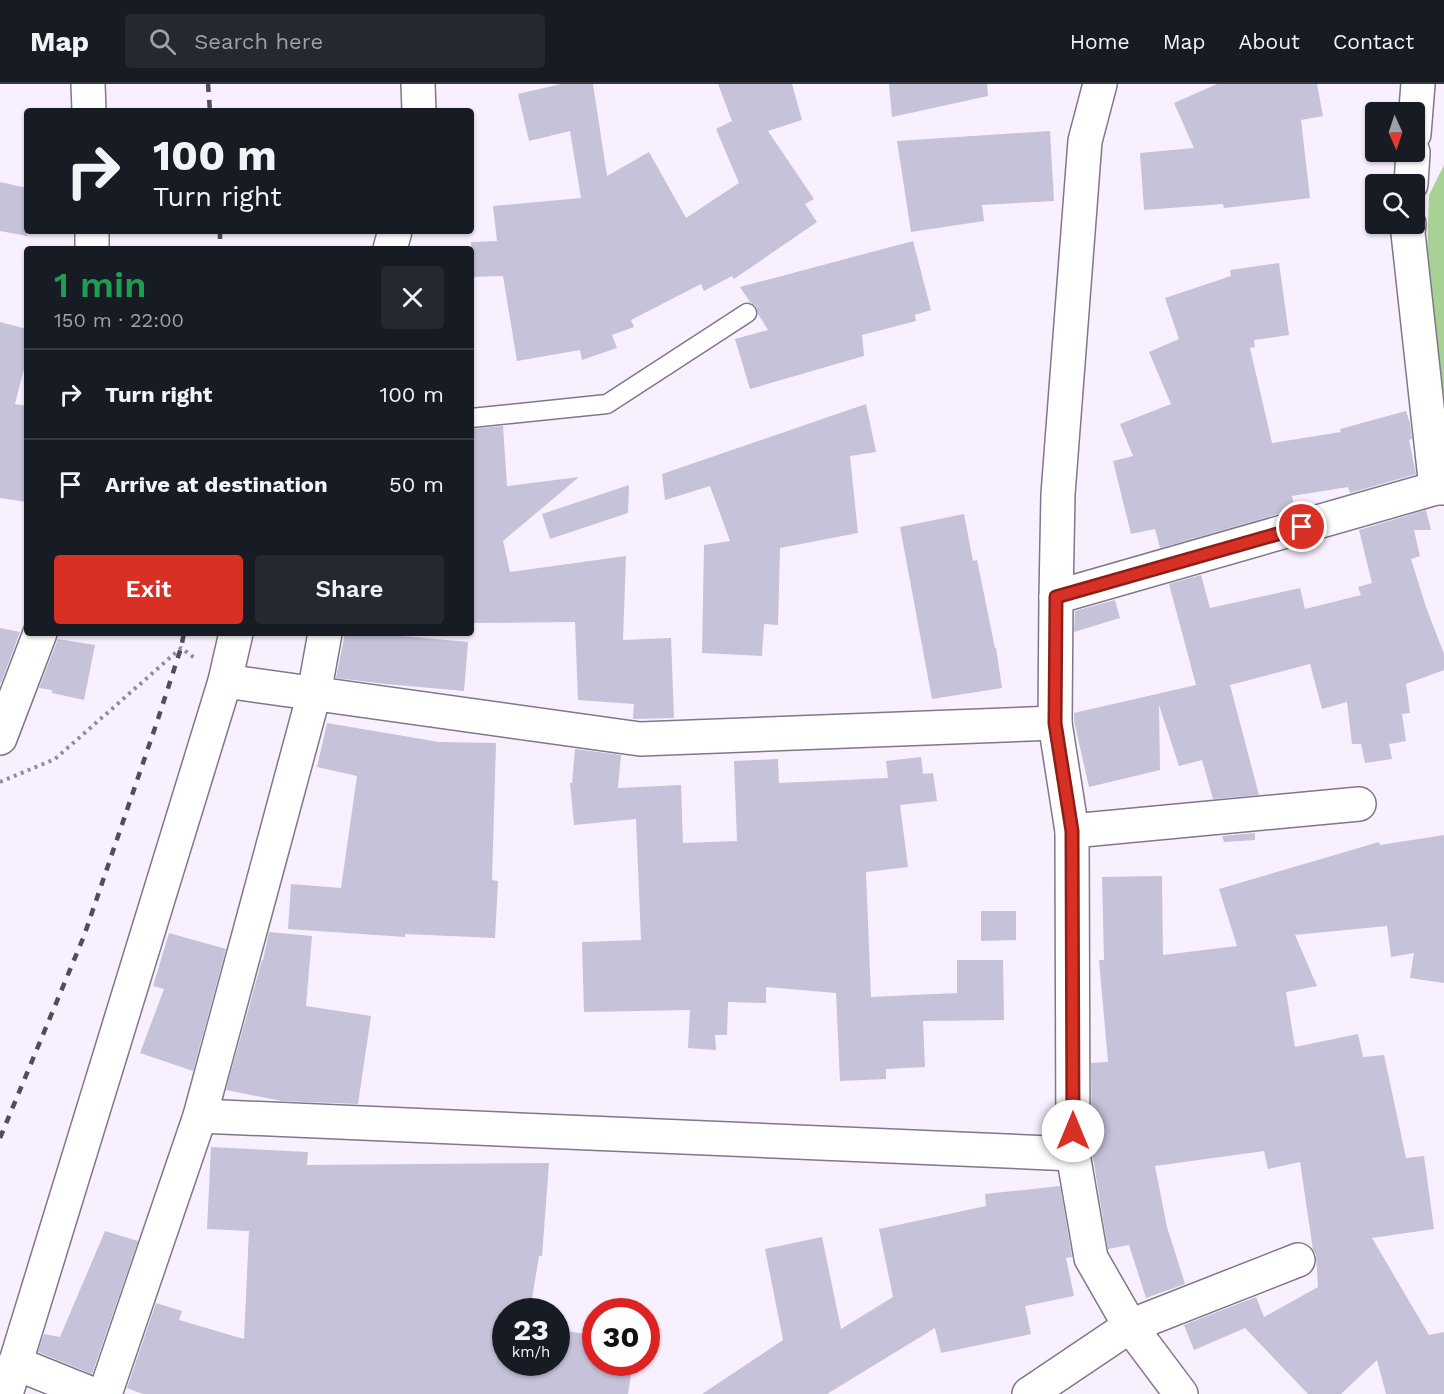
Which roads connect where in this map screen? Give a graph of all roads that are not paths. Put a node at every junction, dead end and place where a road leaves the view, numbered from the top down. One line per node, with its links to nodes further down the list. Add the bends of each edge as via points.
1 (88, 84): 6 (street)
2 (418, 84): 7 (street)
3 (1100, 84): 12 (street, via 1085,141 1058,494)
4 (1418, 84): 5 (street)
5 (1417, 102)
6 (88, 108)
7 (419, 108)
8 (1408, 234): 11 (street)
9 (747, 313): 10 (lane, via 607,404)
10 (474, 418)
11 (1440, 488): 12 (street)
12 (1056, 597): 18 (street)
13 (39, 636): 19 (street)
14 (235, 636): 16 (street)
15 (324, 636): 17 (street)
16 (225, 681): 17 (street); 26 (street)
17 (314, 694): 18 (street, via 640,739); 22 (street)
18 (1055, 723): 21 (street)
19 (0, 738)
20 (1359, 804): 21 (street)
21 (1072, 831): 23 (street)
22 (200, 1116): 23 (street); 29 (street)
23 (1073, 1154): 25 (street, via 1091,1257)
24 (1298, 1260): 25 (street)
25 (1130, 1326): 30 (street); 31 (street)
26 (15, 1363): 27 (street); 28 (street)
27 (6, 1394)
28 (92, 1394)
29 (105, 1394)
30 (1029, 1394)
31 (1180, 1394)

